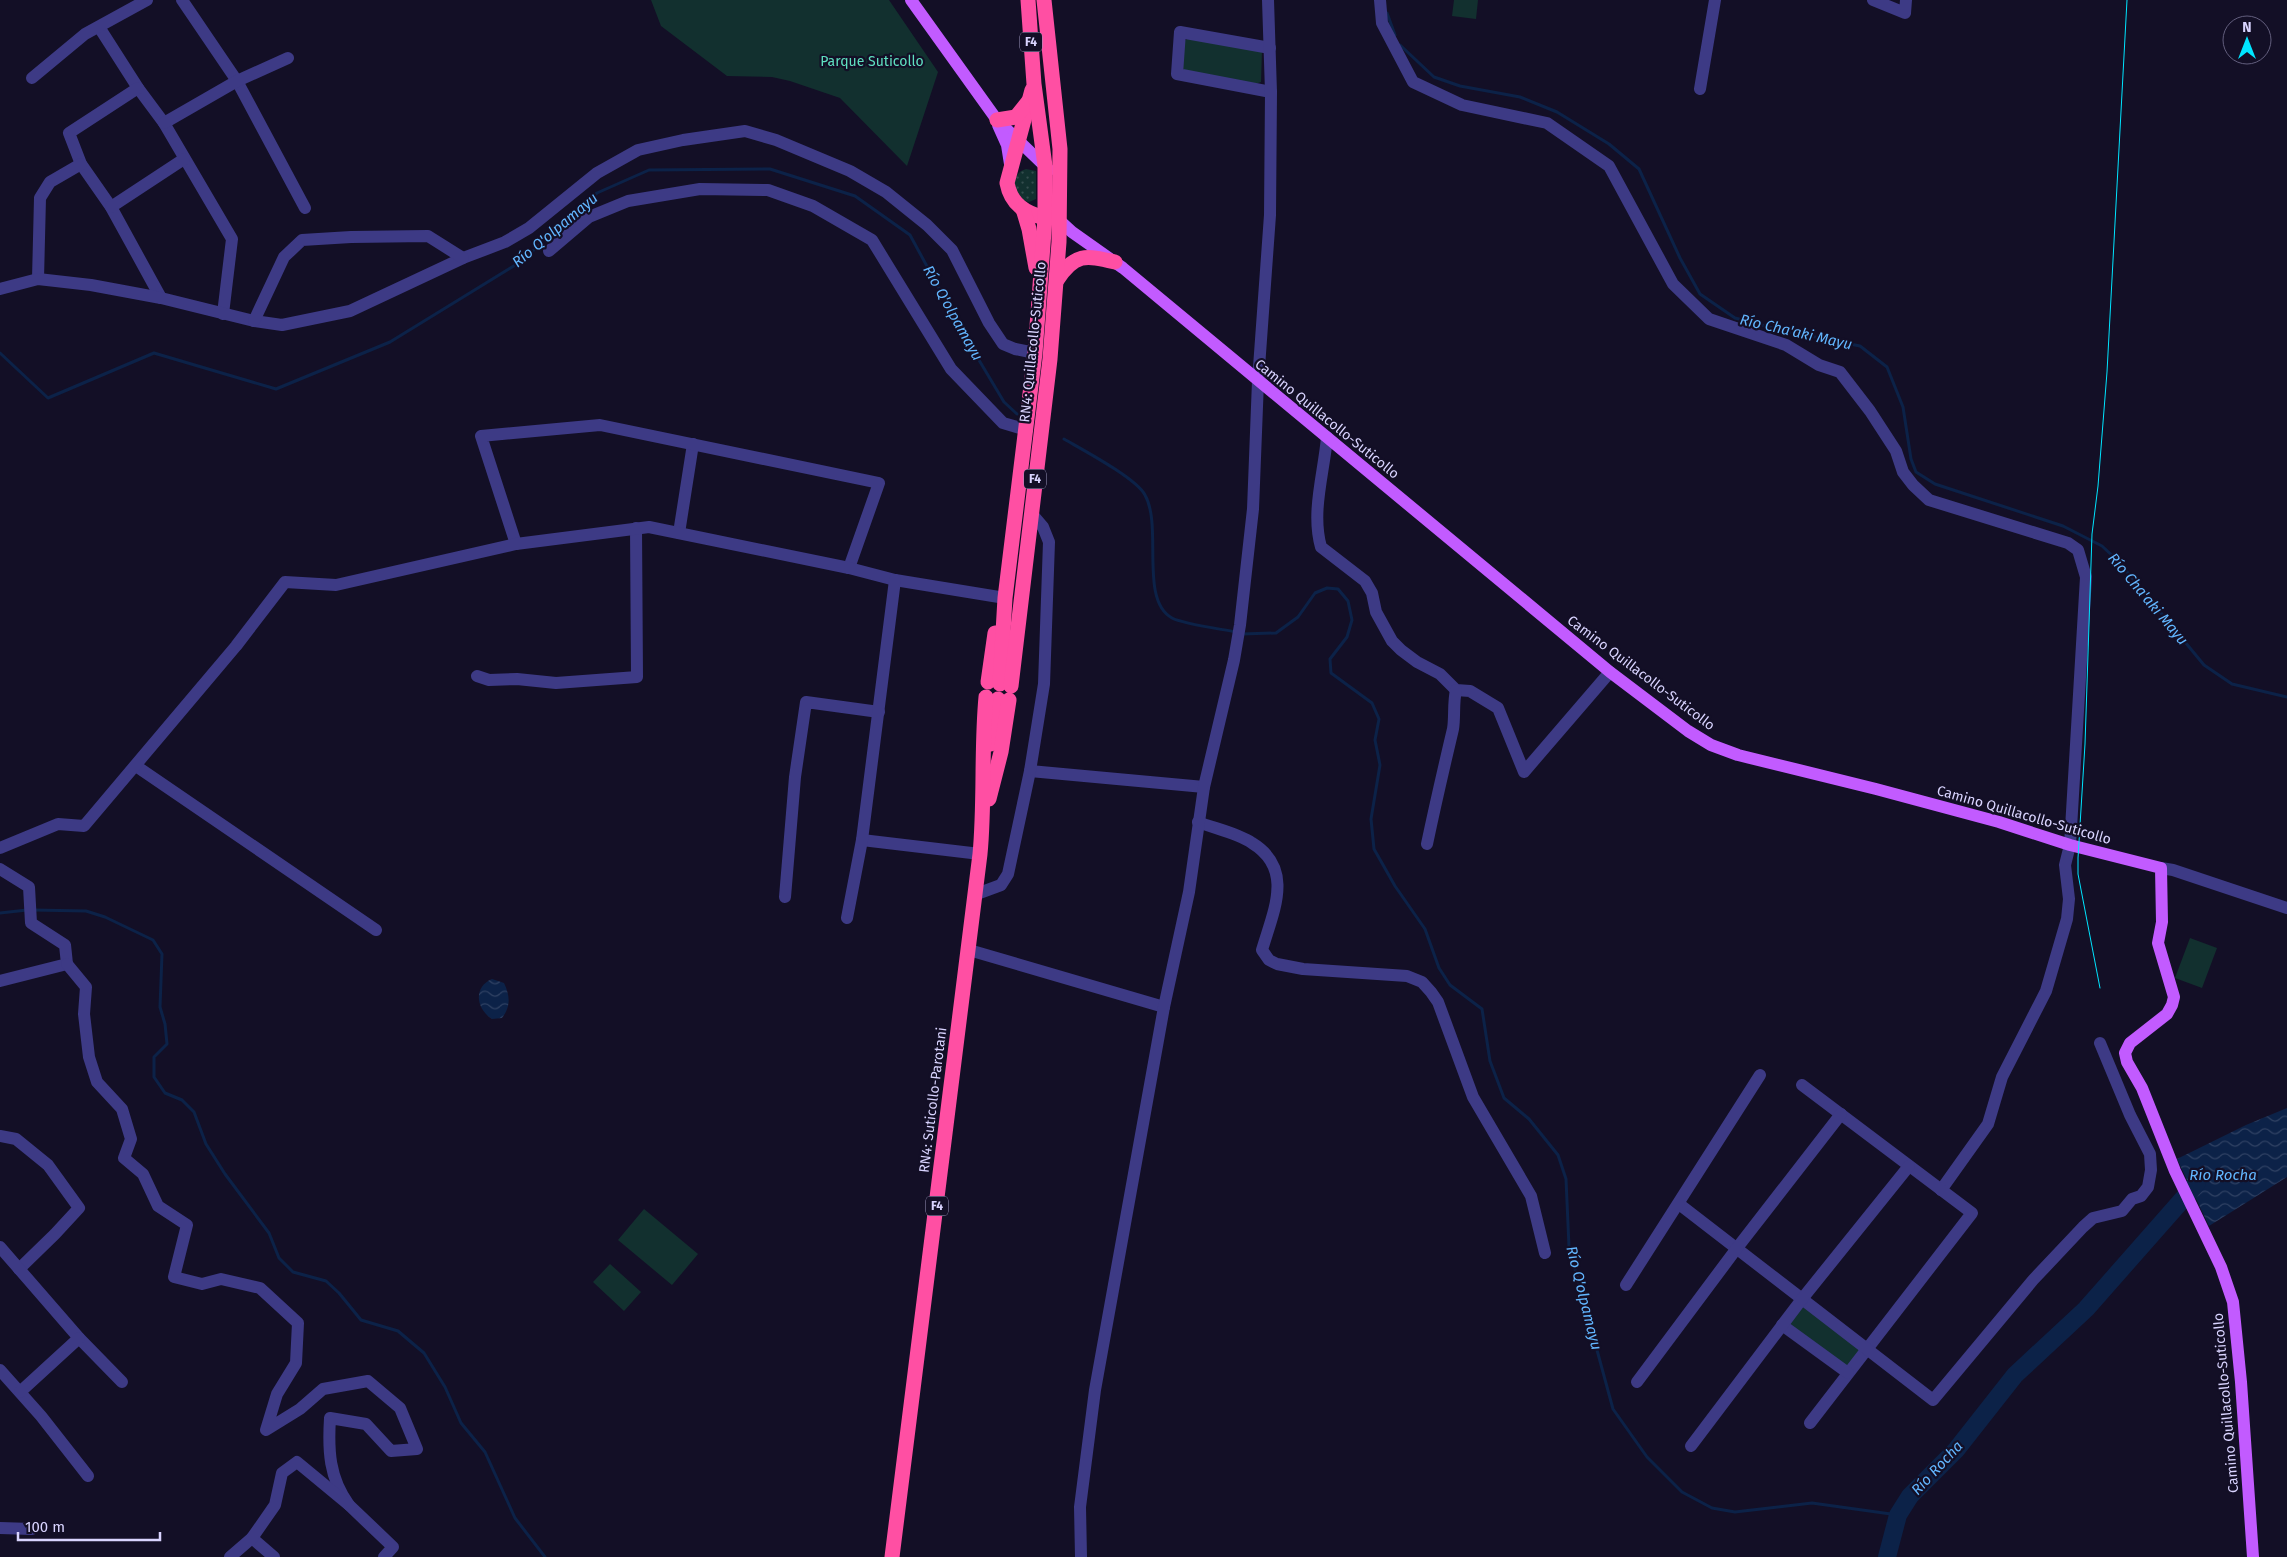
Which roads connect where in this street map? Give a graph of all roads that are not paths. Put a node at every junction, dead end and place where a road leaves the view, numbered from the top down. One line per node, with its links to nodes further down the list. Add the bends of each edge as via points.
1 (147, 0): 11 (street)
2 (182, 0): 15 (street)
3 (911, 0): 21 (main road)
4 (1028, 0): 16 (highway, RN4: Quillacollo-Suticollo / F4)
5 (1044, 0): 28 (highway, RN4: Quillacollo-Suticollo / F4)
6 (1268, 0): 12 (street)
7 (1380, 0): 68 (street, via 1382,23 1413,82 1462,105 1546,123 1609,166 1673,284 1710,319 1786,345 1819,365 1840,372 1896,451 1903,472 1929,500 2068,543 2078,550 2086,577)
8 (1715, 0): 18 (street)
9 (1873, 0): 10 (street, via 1905,13)
10 (1906, 0)
11 (100, 28): 14 (street, via 85,34); 17 (street)
12 (1270, 48): 19 (street); 19 (street, via 1180,32 1177,74)
13 (288, 58): 15 (street)
14 (32, 78)
15 (237, 81): 22 (street); 30 (street)
16 (1034, 84): 20 (highway); 27 (highway, RN4: Quillacollo-Suticollo / F4)
17 (138, 88): 22 (street); 25 (street, via 69,133)
18 (1700, 89)
19 (1271, 92): 45 (street, via 1270,215)
20 (1029, 101): 21 (highway, via 1016,117); 23 (highway)
21 (997, 120): 23 (main road); 26 (main road, via 1007,145)
22 (164, 123): 24 (street)
23 (1019, 142): 26 (highway); 27 (main road)
24 (184, 159): 29 (street); 42 (street, via 232,239)
25 (81, 164): 29 (street); 37 (street, via 50,182 40,198)
26 (1010, 164): 31 (highway, via 1009,194)
27 (1045, 166): 28 (main road); 32 (highway, RN4: Quillacollo-Suticollo / F4)
28 (1061, 181): 33 (highway, RN4: Quillacollo-Suticollo / F4)
29 (111, 206): 41 (street)
30 (305, 208)
31 (1023, 209): 32 (highway); 40 (highway)
32 (1045, 218): 33 (main road, Camino Quillacollo-Suticollo); 40 (highway, RN4: Quillacollo-Suticollo / F4)
33 (1060, 221): 36 (main road, Camino Quillacollo-Suticollo); 38 (highway, RN4: Quillacollo-Suticollo / F4)
34 (549, 251): 46 (street, via 589,217 628,201 700,189 768,190 813,206 872,240 951,369 1003,423)
35 (462, 258): 43 (street, via 350,311 282,325); 43 (street, via 428,236 302,240 284,257); 44 (street, via 504,242 529,228 596,173 638,150 745,131 850,170 886,192 952,250 1003,344)
36 (1115, 262): 38 (highway, via 1094,257 1074,260); 45 (main road, Camino Quillacollo-Suticollo)
37 (38, 280): 39 (street); 41 (street)
38 (1057, 282): 49 (highway, RN4: Quillacollo-Suticollo / F4)
39 (0, 289)
40 (1040, 294): 44 (highway, RN4: Quillacollo-Suticollo / F4)
41 (161, 298): 42 (street)
42 (223, 314): 43 (street)
43 (254, 322)
44 (1035, 353): 46 (highway, RN4: Quillacollo-Suticollo / F4)
45 (1258, 381): 47 (main road, Camino Quillacollo-Suticollo); 63 (street, via 1253,509 1240,625)
46 (1027, 430): 55 (highway, RN4: Quillacollo-Suticollo / F4)
47 (1327, 437): 56 (main road, Camino Quillacollo-Suticollo); 58 (street, via 1317,509 1321,547 1365,581 1372,593 1376,612 1392,641 1417,662 1440,674)
48 (693, 444): 51 (street); 52 (street, via 600,425 481,436); 53 (street, via 879,483)
49 (1031, 513): 59 (highway, RN4: Quillacollo-Suticollo / F4); 62 (street, via 1043,527 1049,542 1044,684)
50 (636, 528): 51 (street); 52 (street); 57 (street, via 636,677 556,683 489,680)
51 (679, 533): 53 (street)
52 (516, 544): 61 (street, via 336,585 285,582)
53 (849, 568): 54 (street)
54 (895, 580): 55 (street); 60 (street)
55 (1005, 598): 59 (highway, RN4: Quillacollo-Suticollo / F4)
56 (1610, 672): 58 (street, via 1524,772 1498,708 1470,691); 68 (main road, Camino Quillacollo-Suticollo, via 1711,746 1999,822)
57 (477, 676)
58 (1456, 690): 67 (street, via 1453,728)
59 (999, 691): 65 (highway, RN4: Suticollo-Parotani / F4, via 984,793); 65 (highway, RN4: Suticollo-Parotani / F4, via 1001,752)
60 (880, 712): 66 (street); 74 (street, via 806,702)
61 (136, 766): 69 (street, via 84,826 58,824); 77 (street)
62 (1030, 771): 63 (street); 73 (street, via 1008,874 1001,885)
63 (1204, 786): 64 (street)
64 (1198, 822): 81 (street, via 1189,892); 92 (street, via 1251,842 1274,864 1278,888 1262,950 1269,960 1304,969 1407,976 1422,982 1431,992 1444,1017 1473,1097 1531,1196)
65 (983, 824): 70 (highway, RN4: Suticollo-Parotani / F4)
66 (862, 840): 70 (street); 76 (street)
67 (1427, 844)
68 (2070, 845): 71 (main road, Camino Quillacollo-Suticollo); 88 (street, via 2065,865 2069,899 2067,919 2046,991 2002,1077 1988,1124)
69 (0, 848)
70 (980, 854): 73 (highway, RN4: Suticollo-Parotani / F4)
71 (2161, 868): 75 (street); 116 (main road, Camino Quillacollo-Suticollo, via 2162,922 2158,943 2172,991 2172,1005 2167,1014 2130,1043 2125,1053 2175,1171 2221,1267 2233,1302)
72 (0, 869): 79 (street, via 29,887 31,923 66,945)
73 (974, 895): 78 (highway, RN4: Suticollo-Parotani / F4)
74 (785, 897)
75 (2287, 908)
76 (848, 918)
77 (376, 930)
78 (969, 950): 81 (street); 114 (highway, RN4: Suticollo-Parotani / F4)
79 (67, 964): 80 (street); 107 (street, via 86,987 84,1014 89,1056 97,1082 122,1109 131,1138 124,1158 143,1174 158,1206 187,1225 174,1277 202,1284 221,1279 260,1288 298,1323 296,1363 277,1394 266,1430 300,1409 322,1389 368,1381 400,1408 417,1449 391,1450 366,1424 330,1418 328,1450 340,1492)
80 (0, 981)
81 (1164, 1007): 115 (street, via 1095,1390 1080,1507)
82 (2100, 1043): 98 (street, via 2150,1154 2148,1187 2122,1211 2092,1218 2033,1280 1933,1400)
83 (1760, 1075): 89 (street)
84 (1802, 1085): 85 (street)
85 (1842, 1114): 87 (street); 90 (street)
86 (0, 1136): 93 (street, via 16,1138 48,1164 79,1208)
87 (1909, 1166): 88 (street); 95 (street)
88 (1941, 1190): 98 (street, via 1972,1213)
89 (1679, 1204): 90 (street); 94 (street)
90 (1737, 1248): 95 (street); 102 (street)
91 (2, 1252): 93 (street)
92 (1545, 1254)
93 (18, 1269): 97 (street)
94 (1626, 1285)
95 (1802, 1299): 96 (street); 98 (street)
96 (1782, 1325): 100 (street); 105 (street)
97 (79, 1338): 101 (street); 103 (street)
98 (1868, 1348): 100 (street)
99 (0, 1370): 103 (street)
100 (1848, 1373): 104 (street)
101 (122, 1382)
102 (1637, 1382)
103 (20, 1392): 106 (street)
104 (1810, 1423)
105 (1691, 1446)
106 (88, 1476)
107 (349, 1504): 110 (street, via 297,1462 282,1473 275,1506); 113 (street, via 393,1548)
108 (0, 1528): 109 (street)
109 (32, 1529)
110 (252, 1538): 111 (street); 112 (street)
111 (230, 1557)
112 (274, 1557)
113 (384, 1557)
114 (892, 1557)
115 (1081, 1557)
116 (2253, 1557)

